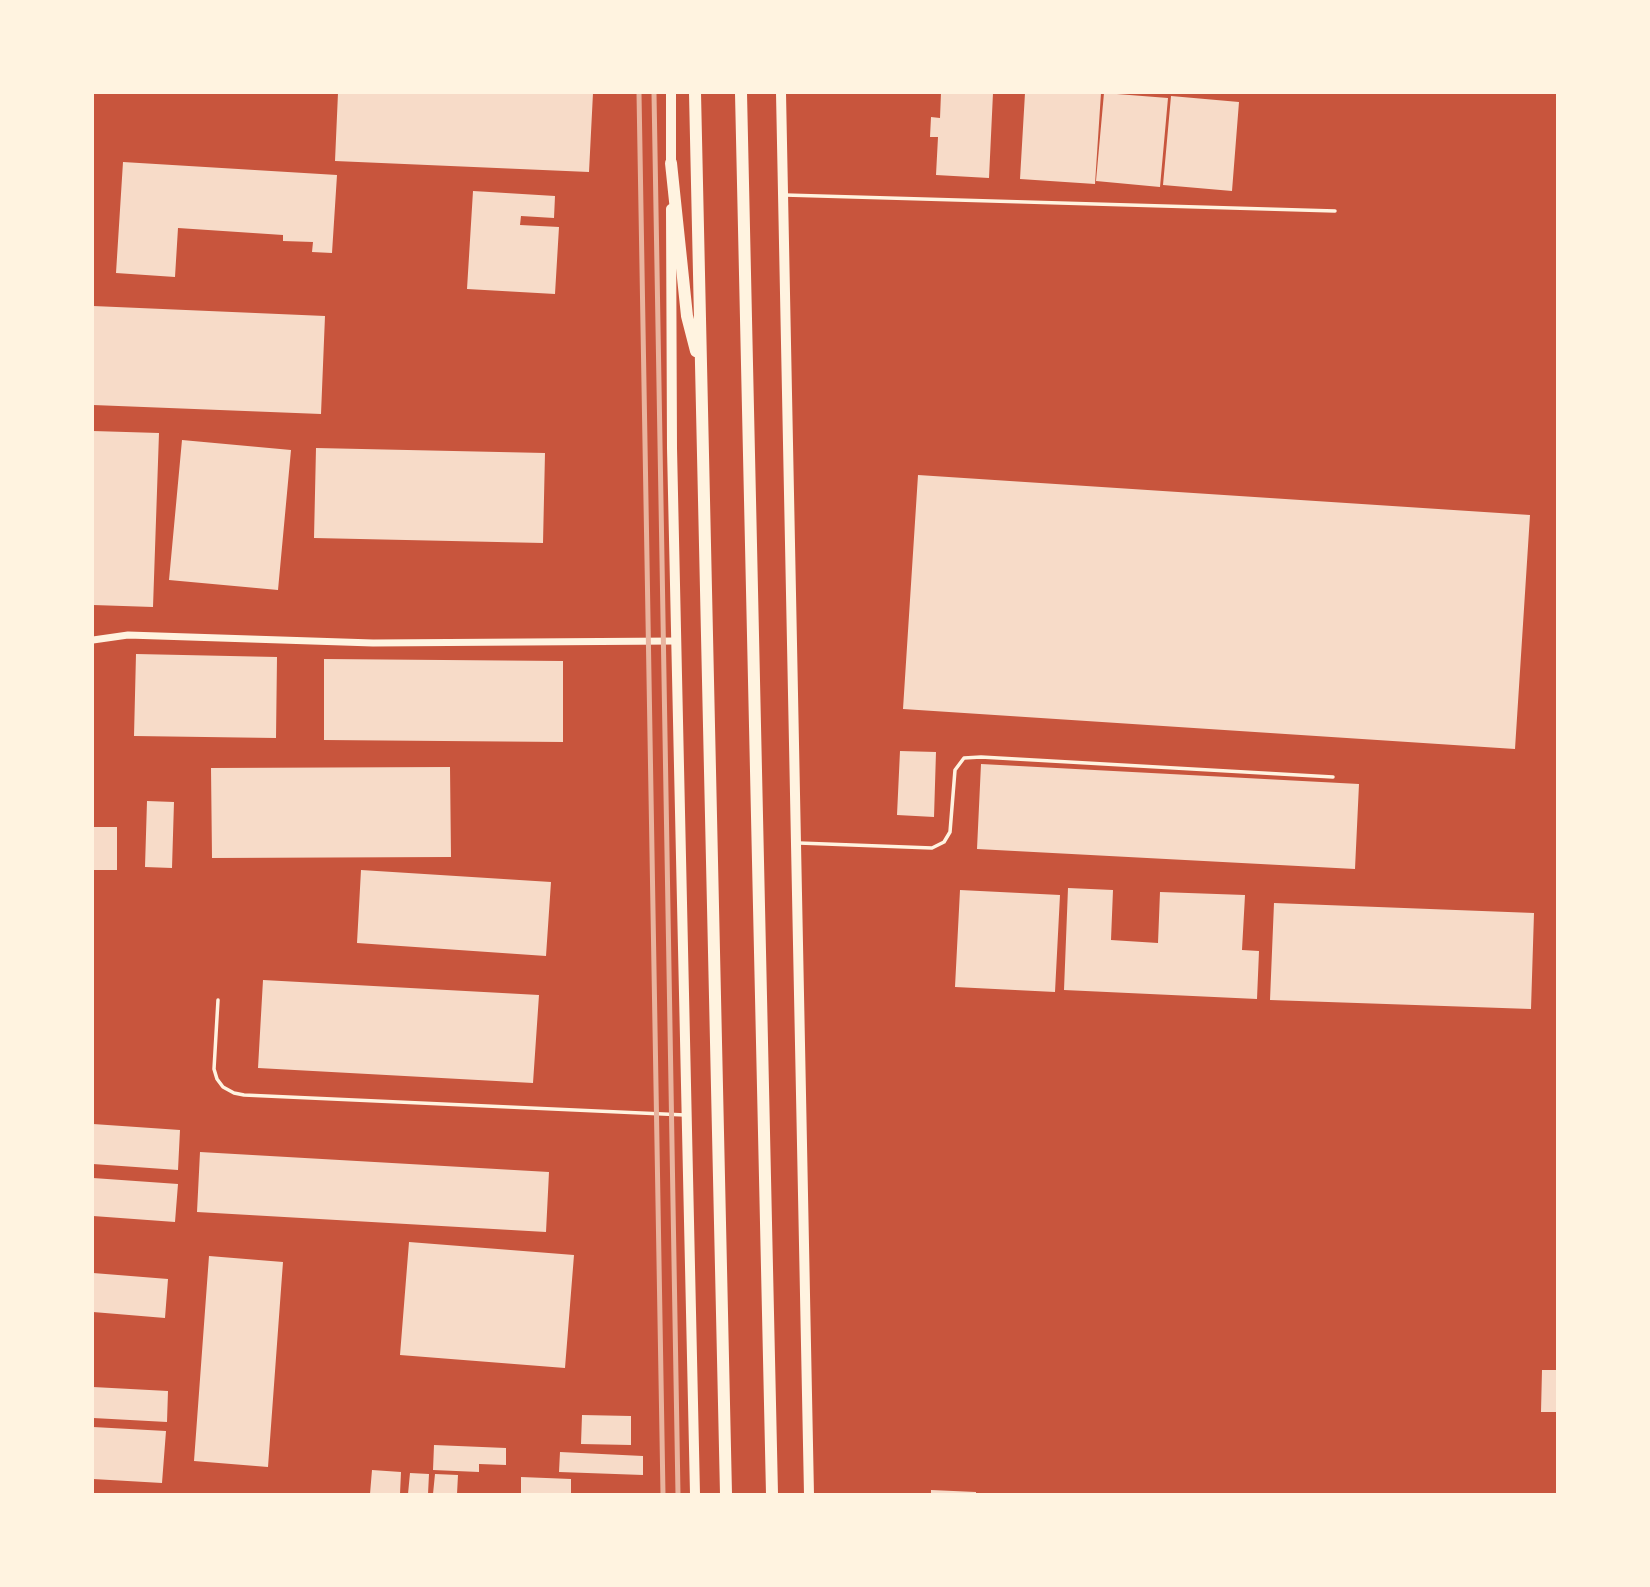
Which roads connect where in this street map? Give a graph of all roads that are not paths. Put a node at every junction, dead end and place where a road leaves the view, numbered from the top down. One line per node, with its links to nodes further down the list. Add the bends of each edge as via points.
1 (671, 93): 5 (main road)
2 (695, 93): 8 (highway)
3 (741, 93): 17 (highway)
4 (781, 93): 6 (main road)
5 (671, 163): 8 (highway, via 687,316); 10 (main road)
6 (783, 195): 7 (lane); 12 (main road)
7 (1335, 211)
8 (701, 372): 16 (highway)
9 (93, 640): 10 (street, via 128,635 373,643)
10 (676, 641): 14 (main road)
11 (1334, 777): 12 (lane, via 964,758 955,770 950,832 944,842 932,848)
12 (796, 843): 18 (main road)
13 (218, 1000): 14 (lane, via 216,1079 244,1095)
14 (687, 1115): 15 (main road)
15 (695, 1494)
16 (725, 1494)
17 (772, 1494)
18 (809, 1494)

